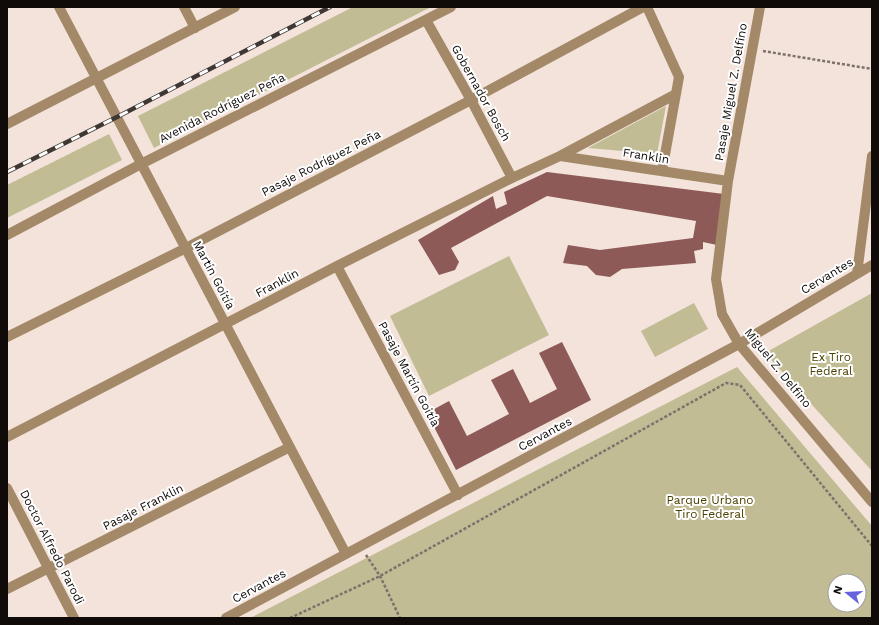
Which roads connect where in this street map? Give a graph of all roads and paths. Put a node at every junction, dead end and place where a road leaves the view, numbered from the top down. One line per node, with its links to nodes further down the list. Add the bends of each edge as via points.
1 (59, 7): 12 (street, Martín Goitía)
2 (184, 7): 9 (street)
3 (235, 7): 9 (street)
4 (451, 7): 8 (street, Avenida Rodríguez Peña)
5 (643, 7): 14 (street, Pasaje Rodríguez Peña)
6 (647, 7): 13 (street, via 679,77)
7 (760, 7): 10 (street, Pasaje Miguel Z. Delfino)
8 (426, 20): 14 (street, Gobernador Bosch); 18 (street, Avenida Rodríguez Peña)
9 (195, 28): 12 (street)
10 (752, 49): 11 (path); 21 (street, Pasaje Miguel Z. Delfino)
11 (872, 70)
12 (97, 79): 15 (street); 18 (street, Martín Goitía)
13 (676, 94): 16 (street, Franklin); 19 (street)
14 (471, 100): 20 (street, Gobernador Bosch); 23 (street, Pasaje Rodríguez Peña)
15 (7, 124)
16 (560, 156): 19 (street, Franklin); 20 (street, Franklin)
17 (872, 156): 26 (street)
18 (141, 164): 22 (street, Avenida Rodríguez Peña); 23 (street, Martín Goitía)
19 (662, 171): 21 (street, Franklin)
20 (512, 178): 25 (street, Franklin)
21 (728, 181): 29 (street, Miguel Z. Delfino, via 716,279 722,314)
22 (7, 235)
23 (186, 248): 27 (street, Martín Goitía); 28 (street, Pasaje Rodríguez Peña)
24 (872, 265): 26 (street, Cervantes)
25 (337, 266): 27 (street, Franklin); 33 (street, Pasaje Martín Goitía)
26 (856, 274): 29 (street, Cervantes)
27 (226, 324): 30 (street, Franklin); 31 (street, Martín Goitía)
28 (7, 336)
29 (739, 344): 33 (street, Cervantes); 34 (street, Miguel Z. Delfino)
30 (7, 437)
31 (290, 447): 37 (street, Martín Goitía); 38 (street, Pasaje Franklin)
32 (7, 488): 38 (street, Doctor Alfredo Parodi)
33 (458, 495): 36 (street, Cervantes)
34 (872, 502)
35 (872, 546): 39 (path, via 740,385 726,383)
36 (361, 547): 37 (street, Cervantes); 39 (path)
37 (346, 554): 42 (street, Cervantes)
38 (49, 569): 40 (street, Pasaje Franklin); 41 (street, Doctor Alfredo Parodi)
39 (380, 576): 43 (path); 44 (path)
40 (7, 589)
41 (74, 618)
42 (226, 618)
43 (290, 618)
44 (400, 618)

